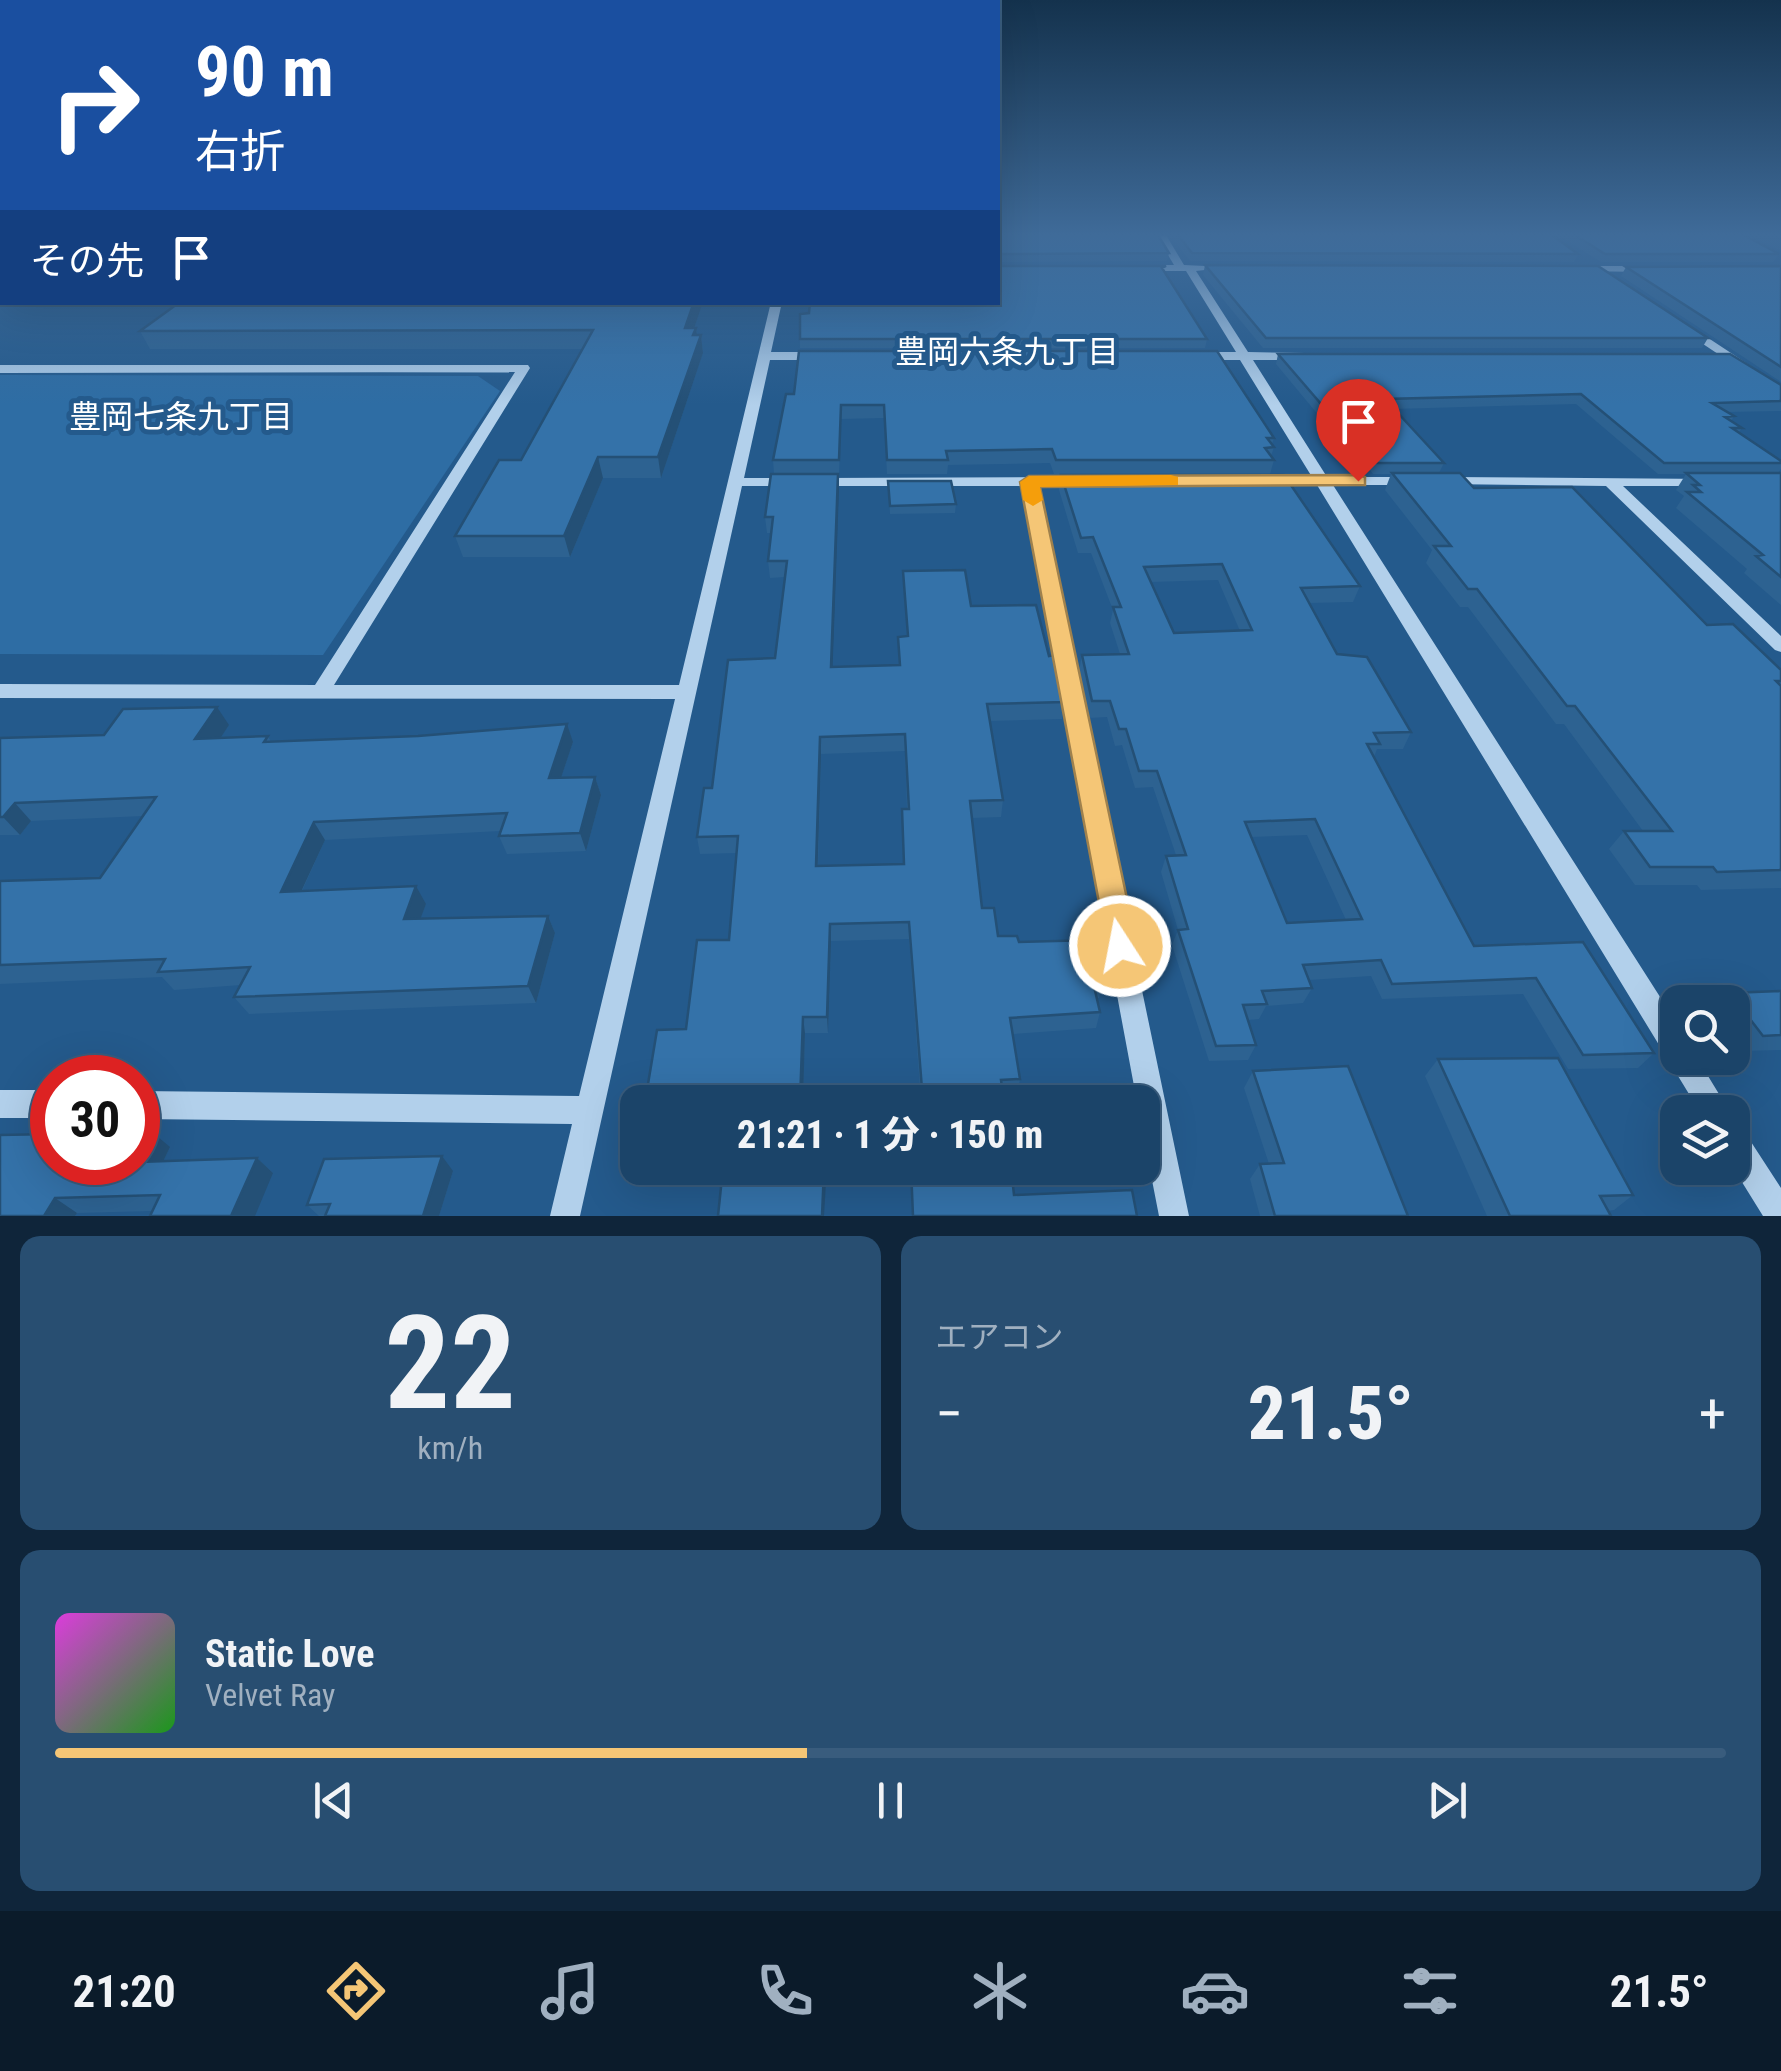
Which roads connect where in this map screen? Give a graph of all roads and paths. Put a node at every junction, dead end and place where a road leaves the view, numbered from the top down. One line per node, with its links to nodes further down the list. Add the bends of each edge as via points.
1 (1207, 292): 7 (street)
2 (777, 305): 4 (street)
3 (1678, 323): 10 (street)
4 (765, 356): 5 (street); 15 (street)
5 (845, 356)
6 (1184, 356): 7 (street)
7 (1244, 356): 8 (street); 14 (street)
8 (1321, 356)
9 (1708, 356): 10 (street)
10 (1727, 356): 12 (street)
11 (0, 368): 22 (street, via 524,368)
12 (1781, 392)
13 (1244, 481): 14 (street)
14 (1322, 481): 18 (street); 24 (street)
15 (736, 482): 16 (street); 23 (street)
16 (1029, 482): 17 (street); 31 (street)
17 (1107, 482)
18 (1610, 482): 19 (street); 20 (street)
19 (1724, 482)
20 (1781, 646)
21 (0, 691): 22 (street)
22 (320, 692): 23 (street)
23 (687, 692): 28 (street)
24 (1660, 1021)
25 (0, 1104): 26 (street)
26 (30, 1104)
27 (160, 1105): 28 (street)
28 (590, 1110): 30 (street)
29 (1750, 1167): 32 (street)
30 (565, 1216)
31 (1174, 1216)
32 (1781, 1216)

